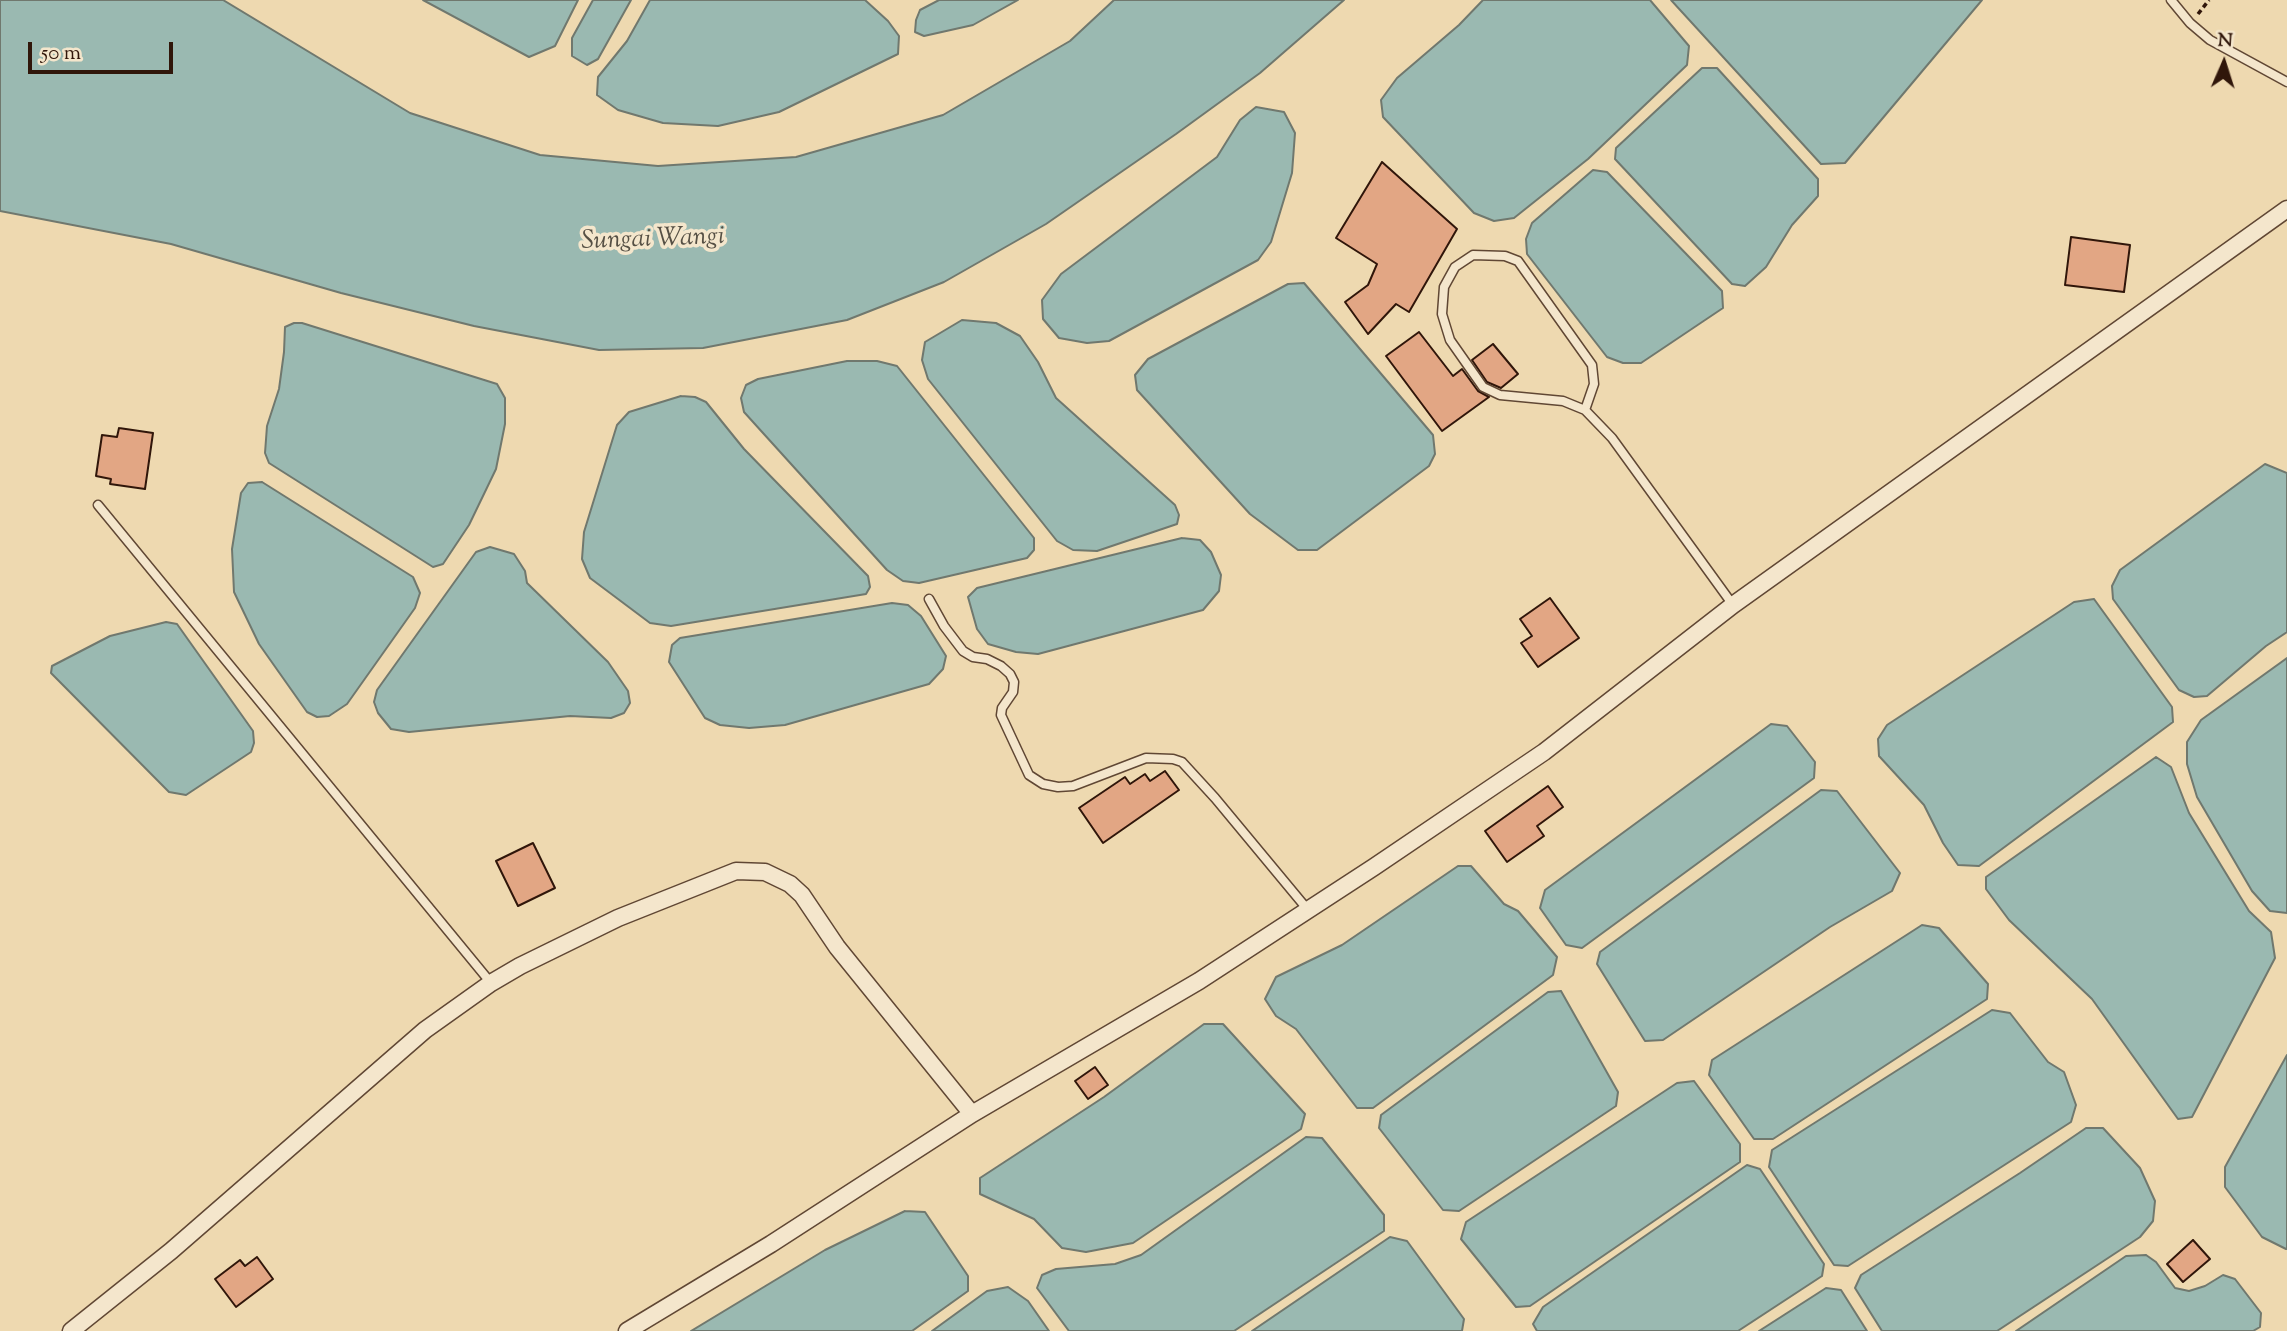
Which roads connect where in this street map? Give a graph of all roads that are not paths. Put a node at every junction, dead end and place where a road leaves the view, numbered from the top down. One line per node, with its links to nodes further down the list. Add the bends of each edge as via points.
1 (2171, 0): 2 (lane, via 2210,40)
2 (2287, 82)
3 (2287, 209): 7 (street)
4 (1585, 410): 4 (lane, via 1594,384 1591,365 1518,261 1473,255 1455,267 1444,286 1442,314 1450,340 1483,387 1500,394 1563,401); 7 (lane, via 1612,438)
5 (98, 505): 9 (lane)
6 (929, 599): 8 (lane, via 963,651 1010,674 1013,692 1002,715 1029,775 1043,784 1073,786 1146,758 1182,762)
7 (1733, 606): 8 (street, via 1544,752)
8 (1308, 910): 10 (street, via 1199,981)
9 (491, 983): 10 (street, via 618,918 736,871 765,872 802,895 837,947); 11 (street, via 425,1030 171,1251)
10 (972, 1114): 12 (street)
11 (71, 1331)
12 (627, 1331)

